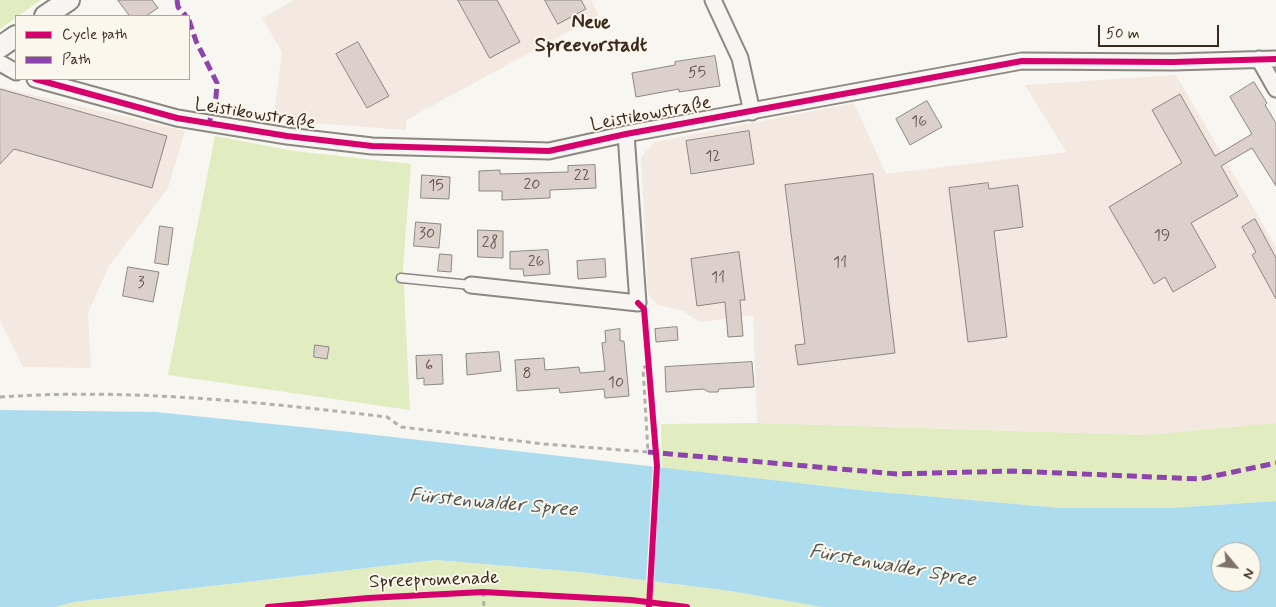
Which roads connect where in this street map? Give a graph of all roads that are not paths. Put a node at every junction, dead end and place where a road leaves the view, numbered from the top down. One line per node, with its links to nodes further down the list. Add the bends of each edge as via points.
1 (69, 0): 3 (main road)
2 (713, 0): 12 (street, via 740,58)
3 (46, 15)
4 (15, 37): 5 (main road)
5 (0, 47)
6 (1260, 59): 7 (street, Leistikowstraße); 11 (street); 12 (street, Leistikowstraße, via 1022,61)
7 (1276, 59)
8 (0, 63): 9 (street)
9 (15, 71)
10 (39, 80): 13 (street, Leistikowstraße, via 177,118 372,146 549,151)
11 (1276, 89)
12 (752, 112): 13 (street, Leistikowstraße)
13 (626, 134): 15 (street, Leistikowstraße, via 638,303)
14 (401, 278): 15 (lane)
15 (471, 285)

